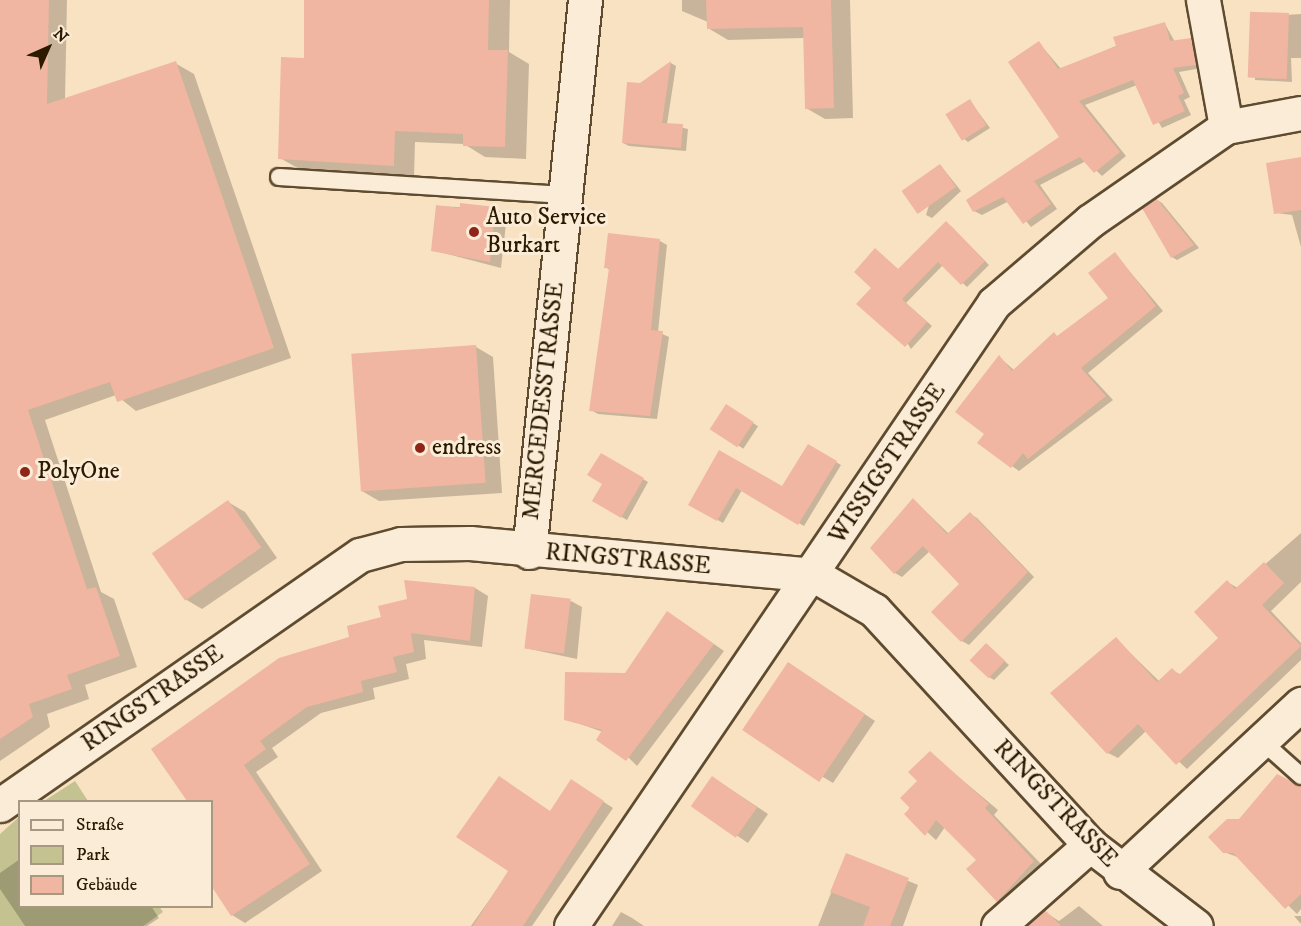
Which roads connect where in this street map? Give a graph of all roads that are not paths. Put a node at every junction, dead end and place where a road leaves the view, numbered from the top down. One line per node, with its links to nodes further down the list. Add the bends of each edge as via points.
1 (585, 0): 6 (street, MERCEDESSTRASSE)
2 (1203, 0): 4 (street)
3 (1301, 113): 4 (street, WISSIGSTRASSE)
4 (1226, 128): 8 (street, WISSIGSTRASSE, via 1090,221 994,303)
5 (279, 177): 6 (lane)
6 (564, 195): 7 (street, MERCEDESSTRASSE)
7 (529, 552): 8 (street, RINGSTRASSE); 12 (street, RINGSTRASSE, via 470,543 401,544 360,555)
8 (814, 575): 13 (street, RINGSTRASSE, via 874,610); 15 (street, WISSIGSTRASSE)
9 (1301, 704): 10 (street)
10 (1263, 742): 11 (lane); 14 (street)
11 (1301, 776)
12 (0, 805)
13 (1090, 845): 14 (street, RINGSTRASSE); 16 (street)
14 (1120, 872): 17 (street, RINGSTRASSE)
15 (571, 926)
16 (998, 926)
17 (1196, 926)

